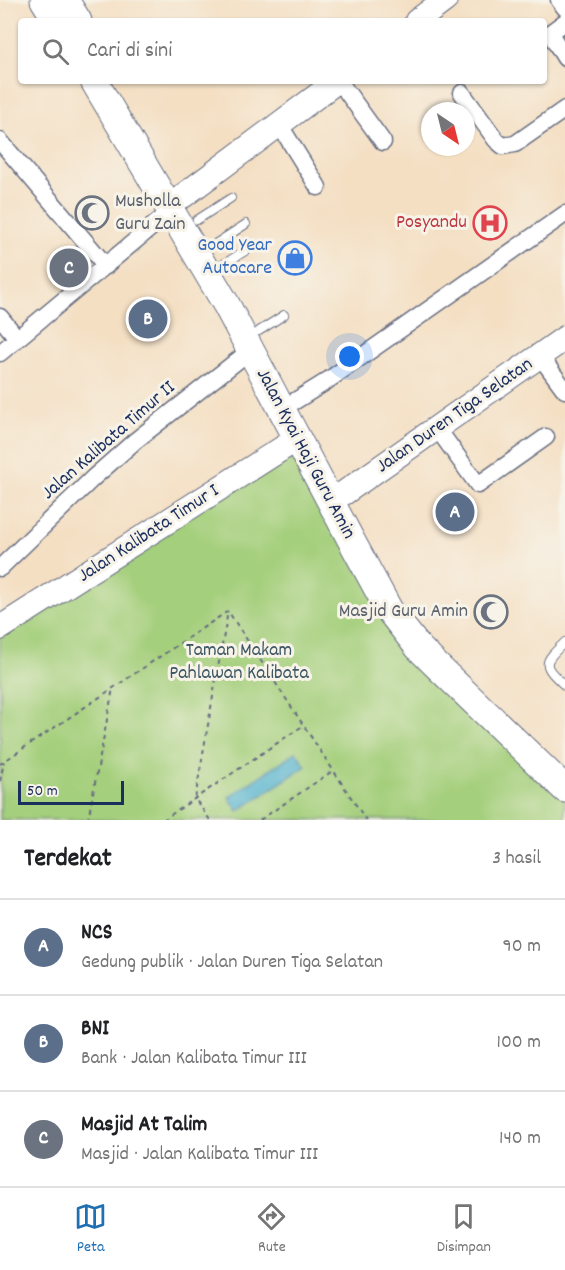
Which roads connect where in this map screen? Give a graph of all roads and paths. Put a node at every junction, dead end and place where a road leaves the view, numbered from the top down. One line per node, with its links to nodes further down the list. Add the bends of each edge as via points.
1 (44, 0): 6 (main road)
2 (65, 0): 7 (main road)
3 (444, 0): 8 (street)
4 (559, 0): 5 (street)
5 (565, 8)
6 (55, 18)
7 (76, 18)
8 (421, 18)
9 (565, 22): 10 (street, via 550,33)
10 (565, 58)
11 (96, 84): 21 (main road, Jalan Kyai Haji Guru Amin)
12 (117, 84): 21 (main road, Jalan Kyai Haji Guru Amin)
13 (334, 84): 17 (street)
14 (340, 84): 19 (street)
15 (462, 93): 16 (street, via 503,146 515,144)
16 (565, 109)
17 (279, 124): 20 (street); 21 (street)
18 (0, 141): 28 (street)
19 (383, 142)
20 (318, 187)
21 (182, 199): 24 (main road, Jalan Kyai Haji Guru Amin); 28 (street); 30 (main road, Jalan Kyai Haji Guru Amin, via 226,304)
22 (228, 200): 24 (lane)
23 (565, 214): 36 (street)
24 (200, 218): 27 (main road, Jalan Kyai Haji Guru Amin)
25 (244, 226): 27 (lane)
26 (252, 246): 27 (lane)
27 (220, 254): 30 (main road, Jalan Kyai Haji Guru Amin)
28 (106, 266): 31 (street)
29 (0, 317): 31 (street)
30 (268, 328): 36 (main road, Jalan Kyai Haji Guru Amin); 39 (main road, Jalan Kyai Haji Guru Amin); 41 (street, Jalan Kalibata Timur II, via 93,478)
31 (17, 338): 33 (street)
32 (565, 338): 34 (street, Jalan Duren Tiga Selatan)
33 (0, 353)
34 (540, 356): 35 (street); 37 (street, Jalan Duren Tiga Selatan)
35 (565, 390)
36 (297, 399): 40 (main road, Jalan Kyai Haji Guru Amin)
37 (437, 428): 38 (street, via 478,485); 40 (street, Jalan Duren Tiga Selatan)
38 (546, 437)
39 (297, 439): 43 (street, Jalan Kalibata Timur I); 53 (main road, Jalan Kyai Haji Guru Amin, via 389,610 435,664)
40 (360, 482): 49 (main road, Jalan Kyai Haji Guru Amin, via 393,580 409,607 457,662)
41 (0, 568)
42 (228, 611): 46 (path); 47 (path); 54 (path)
43 (0, 628)
44 (565, 642): 45 (lane, via 547,662)
45 (565, 686)
46 (113, 688): 48 (path); 55 (path)
47 (304, 725): 51 (path); 54 (path)
48 (4, 762): 50 (path); 52 (path)
49 (565, 763)
50 (0, 764)
51 (334, 770): 58 (path); 59 (path)
52 (0, 781)
53 (565, 789)
54 (195, 799): 56 (path); 57 (path)
55 (88, 820)
56 (164, 820)
57 (210, 820)
58 (260, 820)
59 (366, 820)

